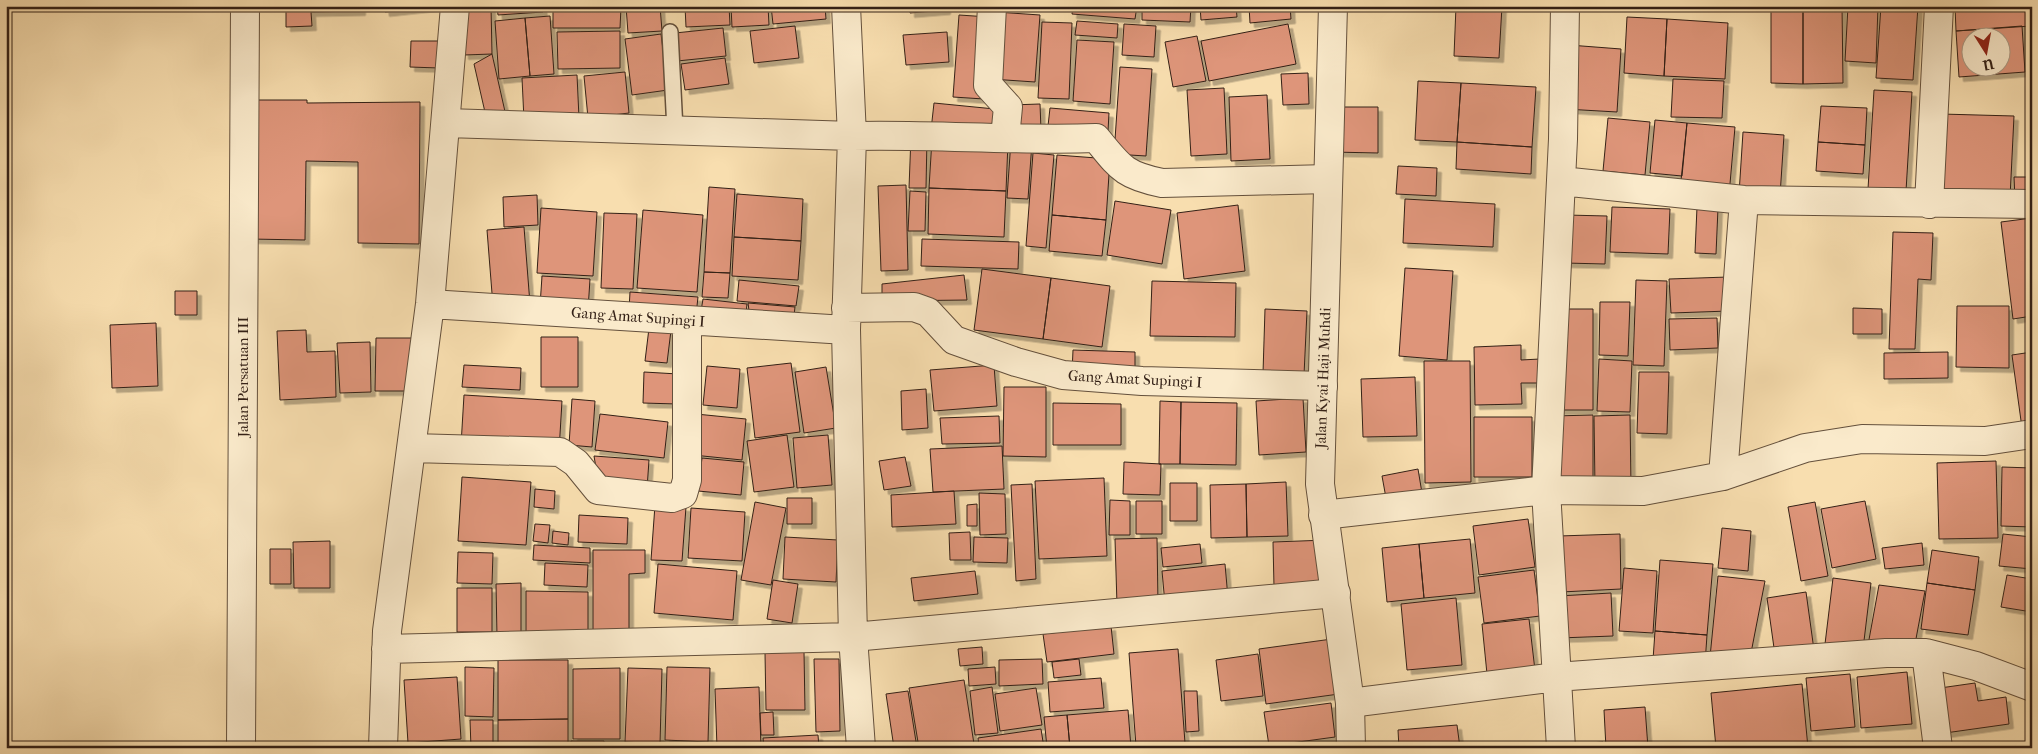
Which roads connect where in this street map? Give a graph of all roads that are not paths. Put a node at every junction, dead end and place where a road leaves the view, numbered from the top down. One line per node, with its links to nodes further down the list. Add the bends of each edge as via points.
1 (245, 6): 34 (street, Jalan Persatuan III)
2 (455, 6): 9 (street)
3 (846, 6): 11 (street)
4 (992, 6): 12 (street, via 988,85 1008,107)
5 (1333, 6): 13 (street, Jalan Kyai Haji Muhdi)
6 (1565, 6): 14 (street)
7 (1939, 6): 16 (street)
8 (670, 32): 10 (lane)
9 (446, 123): 10 (street); 18 (street)
10 (676, 130): 11 (street)
11 (852, 136): 12 (street, via 918,134); 19 (street)
12 (1005, 138): 13 (street, via 1096,138 1120,168 1137,178 1162,183)
13 (1328, 179): 21 (street, Jalan Kyai Haji Muhdi)
14 (1561, 182): 15 (street); 25 (street)
15 (1744, 200): 16 (street); 24 (street)
16 (1929, 204): 17 (street)
17 (2032, 204)
18 (430, 304): 20 (street, Gang Amat Supingi I); 23 (street)
19 (846, 319): 20 (street, Gang Amat Supingi I); 21 (street, Gang Amat Supingi I, via 914,307 928,312 954,340 1063,375 1142,381); 28 (street)
20 (687, 320): 23 (street, via 687,480 683,494 672,498 598,490 576,463 560,452)
21 (1322, 386): 26 (street, Jalan Kyai Haji Muhdi, via 1320,484)
22 (2032, 434): 24 (street, via 1985,441 1862,438 1805,448)
23 (412, 448): 29 (street)
24 (1724, 476): 25 (street, via 1643,491)
25 (1546, 490): 26 (street); 31 (street)
26 (1323, 515): 27 (street, Jalan Kyai Haji Muhdi)
27 (1336, 593): 28 (street); 33 (street, Jalan Kyai Haji Muhdi)
28 (853, 637): 29 (street); 36 (street)
29 (386, 649): 35 (street)
30 (1926, 653): 31 (street, via 1886,653); 32 (street, via 1976,666); 39 (street)
31 (1556, 677): 33 (street); 38 (street)
32 (2032, 687)
33 (1350, 703): 37 (street, Jalan Kyai Haji Muhdi)
34 (241, 748)
35 (383, 748)
36 (860, 748)
37 (1351, 748)
38 (1561, 748)
39 (1938, 748)

